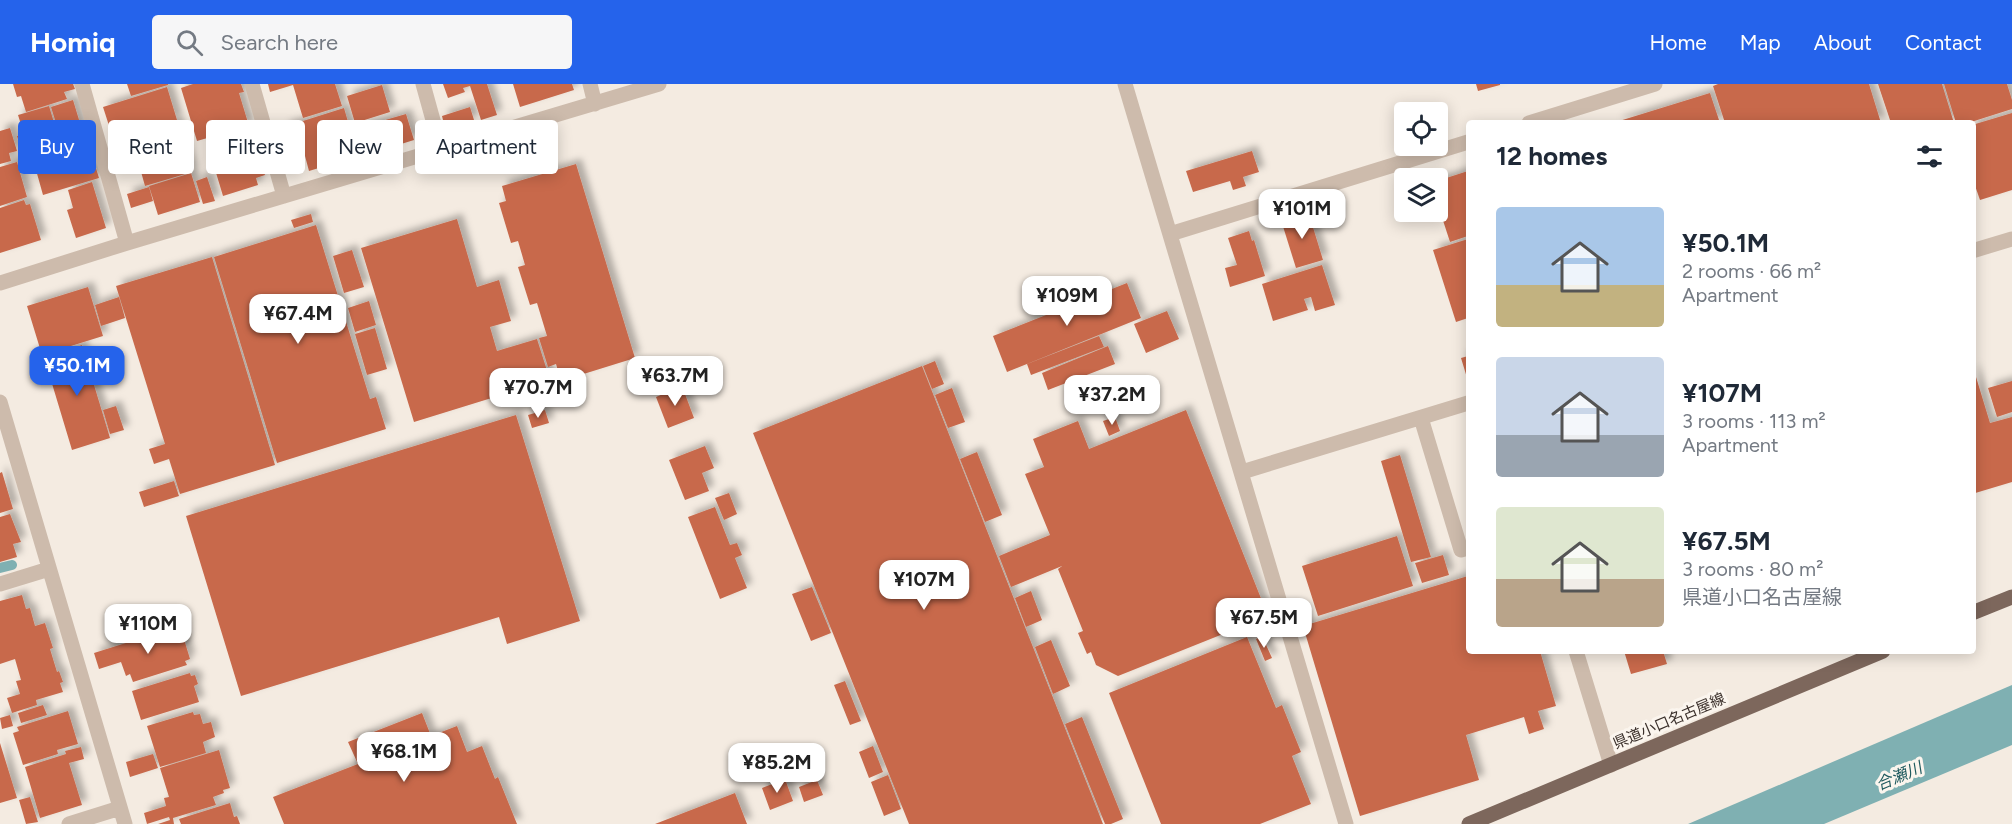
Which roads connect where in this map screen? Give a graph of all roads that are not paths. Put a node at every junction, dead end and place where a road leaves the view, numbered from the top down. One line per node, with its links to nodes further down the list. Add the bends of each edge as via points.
1 (82, 84): 17 (street)
2 (252, 84): 14 (street)
3 (423, 84): 9 (street)
4 (590, 84): 8 (street)
5 (659, 84): 8 (street)
6 (1125, 84): 15 (street)
7 (1655, 84): 11 (street)
8 (595, 104): 10 (street)
9 (433, 120)
10 (540, 120)
11 (1539, 120)
12 (1466, 143): 15 (street)
13 (415, 157): 14 (street)
14 (284, 196): 17 (street)
15 (1170, 234): 23 (street)
16 (2012, 239): 18 (street)
17 (127, 243): 19 (street)
18 (1976, 249)
19 (0, 283)
20 (0, 402): 25 (street)
21 (1466, 404): 22 (street)
22 (1421, 418): 23 (street); 24 (street, via 1461,550)
23 (1242, 472): 35 (street)
24 (1466, 549)
25 (49, 569): 26 (street); 32 (street)
26 (0, 584)
27 (2012, 597): 28 (main road)
28 (1976, 611)
29 (1577, 654): 31 (street)
30 (1876, 654): 31 (main road, 県道小口名古屋線)
31 (1611, 765): 36 (main road, 県道小口名古屋線)
32 (120, 808): 33 (street); 34 (street)
33 (69, 824)
34 (125, 824)
35 (1346, 824)
36 (1469, 824)

